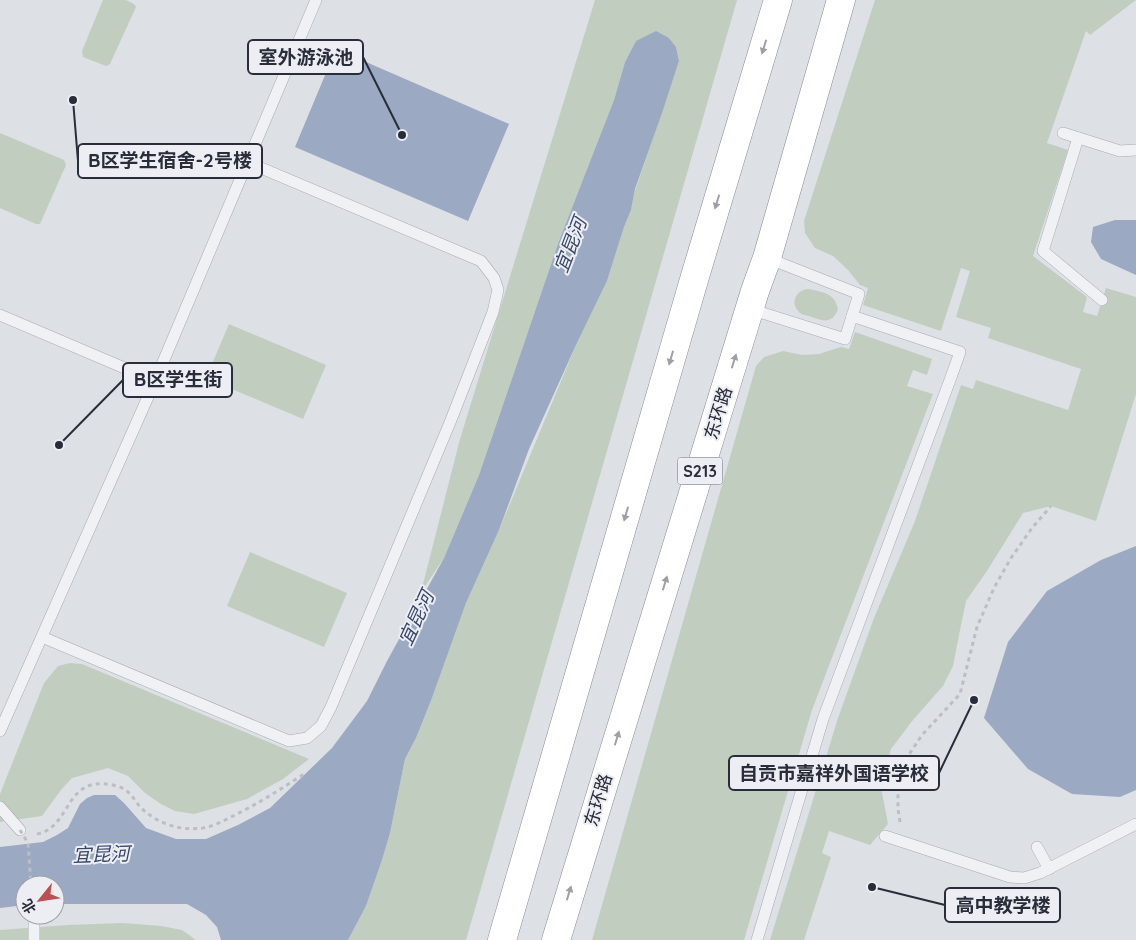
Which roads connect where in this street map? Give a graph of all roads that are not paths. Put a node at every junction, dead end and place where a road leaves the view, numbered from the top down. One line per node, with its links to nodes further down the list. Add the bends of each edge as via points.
1 (316, 0): 7 (lane)
2 (778, 0): 24 (highway, one-way to 24)
3 (841, 0): 8 (highway, 东环路 / S213)
4 (1063, 133): 5 (lane)
5 (1078, 138): 6 (lane, via 1120,151); 9 (lane, via 1043,251)
6 (1136, 150)
7 (247, 162): 13 (lane); 14 (lane, via 480,261 494,278 498,290 451,420 331,707 321,726 308,738 289,741)
8 (767, 258): 10 (highway, 东环路 / S213); 12 (lane, via 859,294)
9 (1102, 300)
10 (750, 309): 12 (lane, via 846,338); 25 (highway, 东环路 / S213, one-way to 10)
11 (0, 316): 13 (lane)
12 (852, 316): 26 (lane, via 960,352 823,719)
13 (155, 381): 14 (lane)
14 (42, 637): 15 (lane)
15 (0, 731)
16 (0, 807): 18 (lane)
17 (1136, 824): 21 (lane)
18 (22, 834)
19 (885, 836): 21 (lane, via 1010,877 1024,878)
20 (1038, 848): 21 (lane)
21 (1049, 869)
22 (34, 925): 23 (lane)
23 (34, 940)
24 (502, 940)
25 (556, 940)
26 (757, 940)

